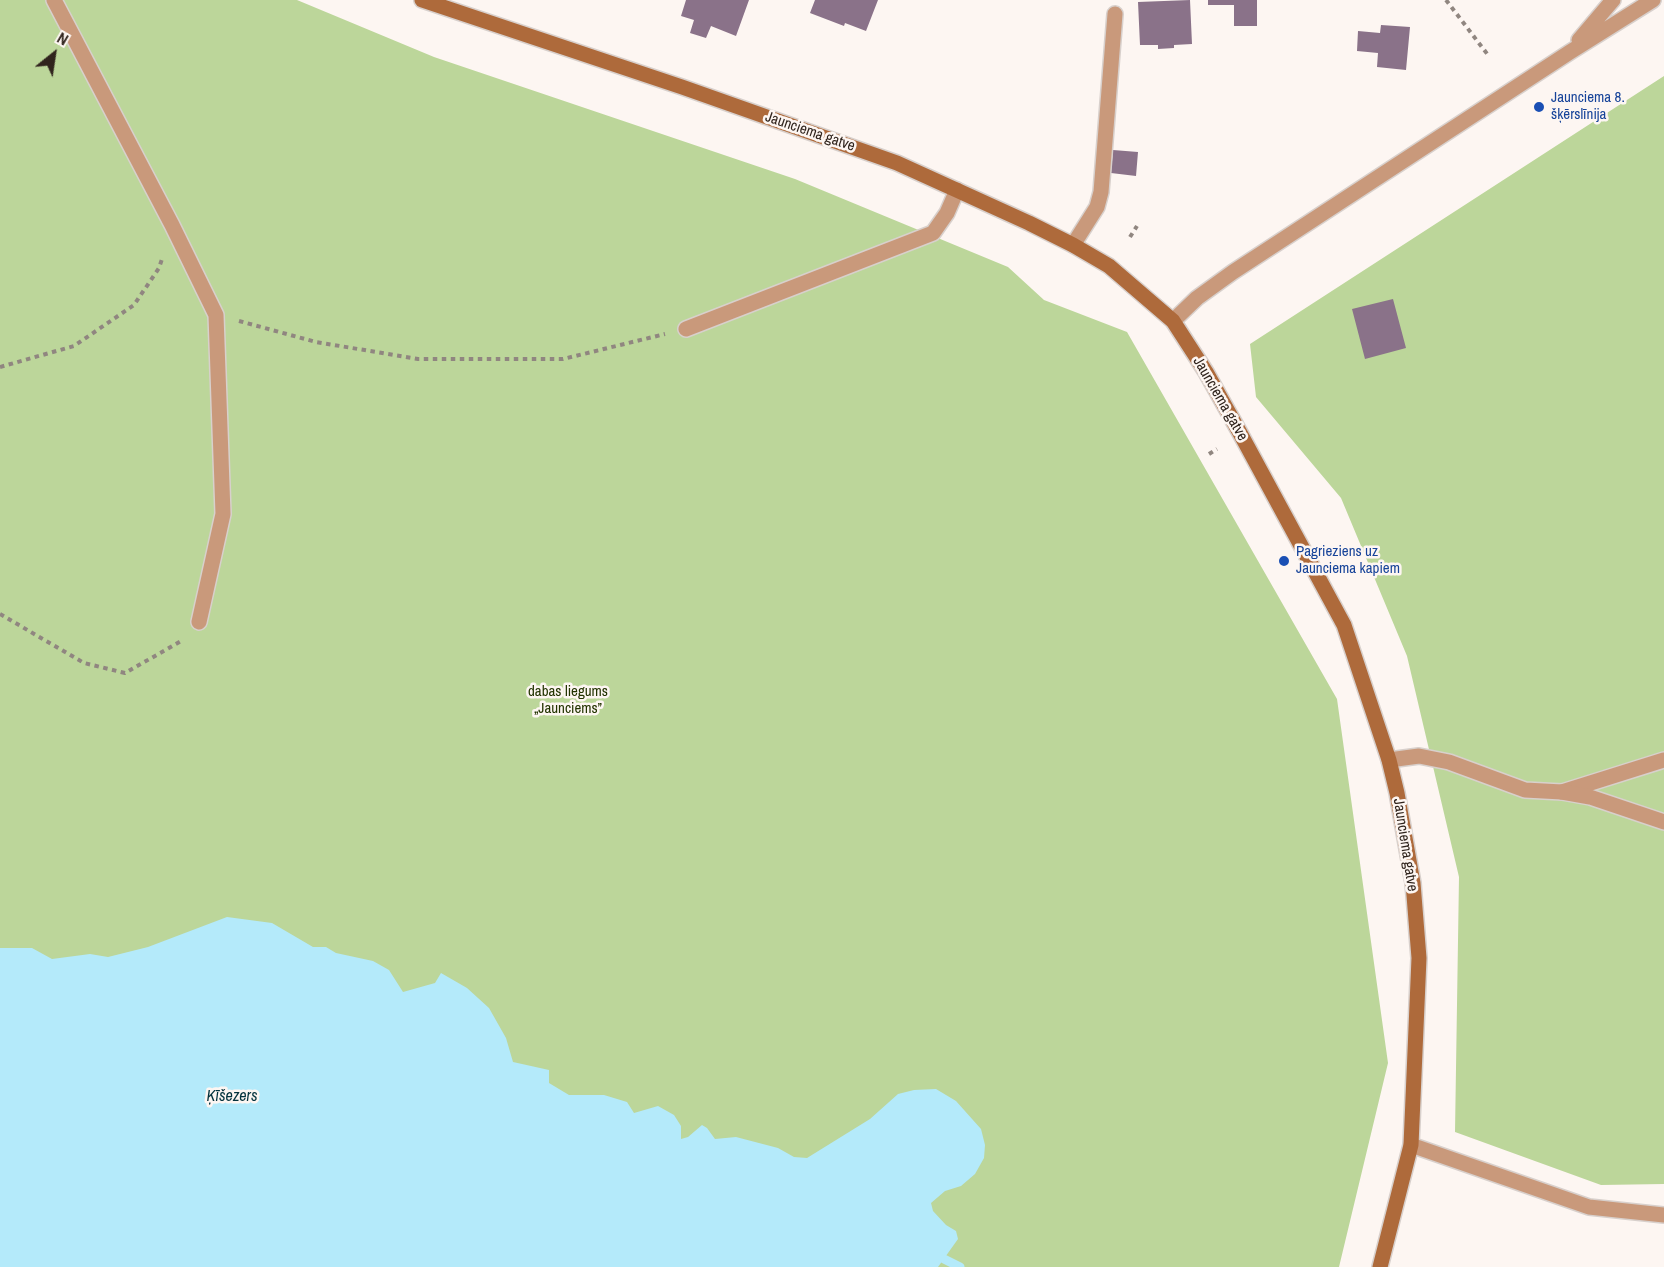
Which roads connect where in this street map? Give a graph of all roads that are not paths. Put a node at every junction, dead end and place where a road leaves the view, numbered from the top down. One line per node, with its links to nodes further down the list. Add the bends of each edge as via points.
1 (54, 0): 11 (street, via 216,315 223,514)
2 (422, 0): 7 (main road, Jaunciema gatve, via 897,163)
3 (1613, 0): 6 (street)
4 (1653, 0): 6 (street)
5 (1115, 14): 8 (street, via 1101,192 1097,207)
6 (1570, 52): 9 (street, via 1233,272)
7 (957, 190): 8 (main road, Jaunciema gatve); 10 (street, via 933,233)
8 (1073, 245): 9 (main road, Jaunciema gatve, via 1109,266)
9 (1173, 321): 12 (main road, Jaunciema gatve, via 1206,372 1344,625)
10 (686, 329)
11 (199, 622)
12 (1389, 760): 14 (street, via 1419,756 1449,762 1525,790); 16 (main road, Jaunciema gatve, via 1413,883 1419,958)
13 (1664, 760): 14 (street)
14 (1562, 792): 15 (street, via 1590,797)
15 (1664, 822)
16 (1411, 1145): 17 (street, via 1589,1207); 18 (main road, Jaunciema gatve)
17 (1664, 1215)
18 (1380, 1267)

